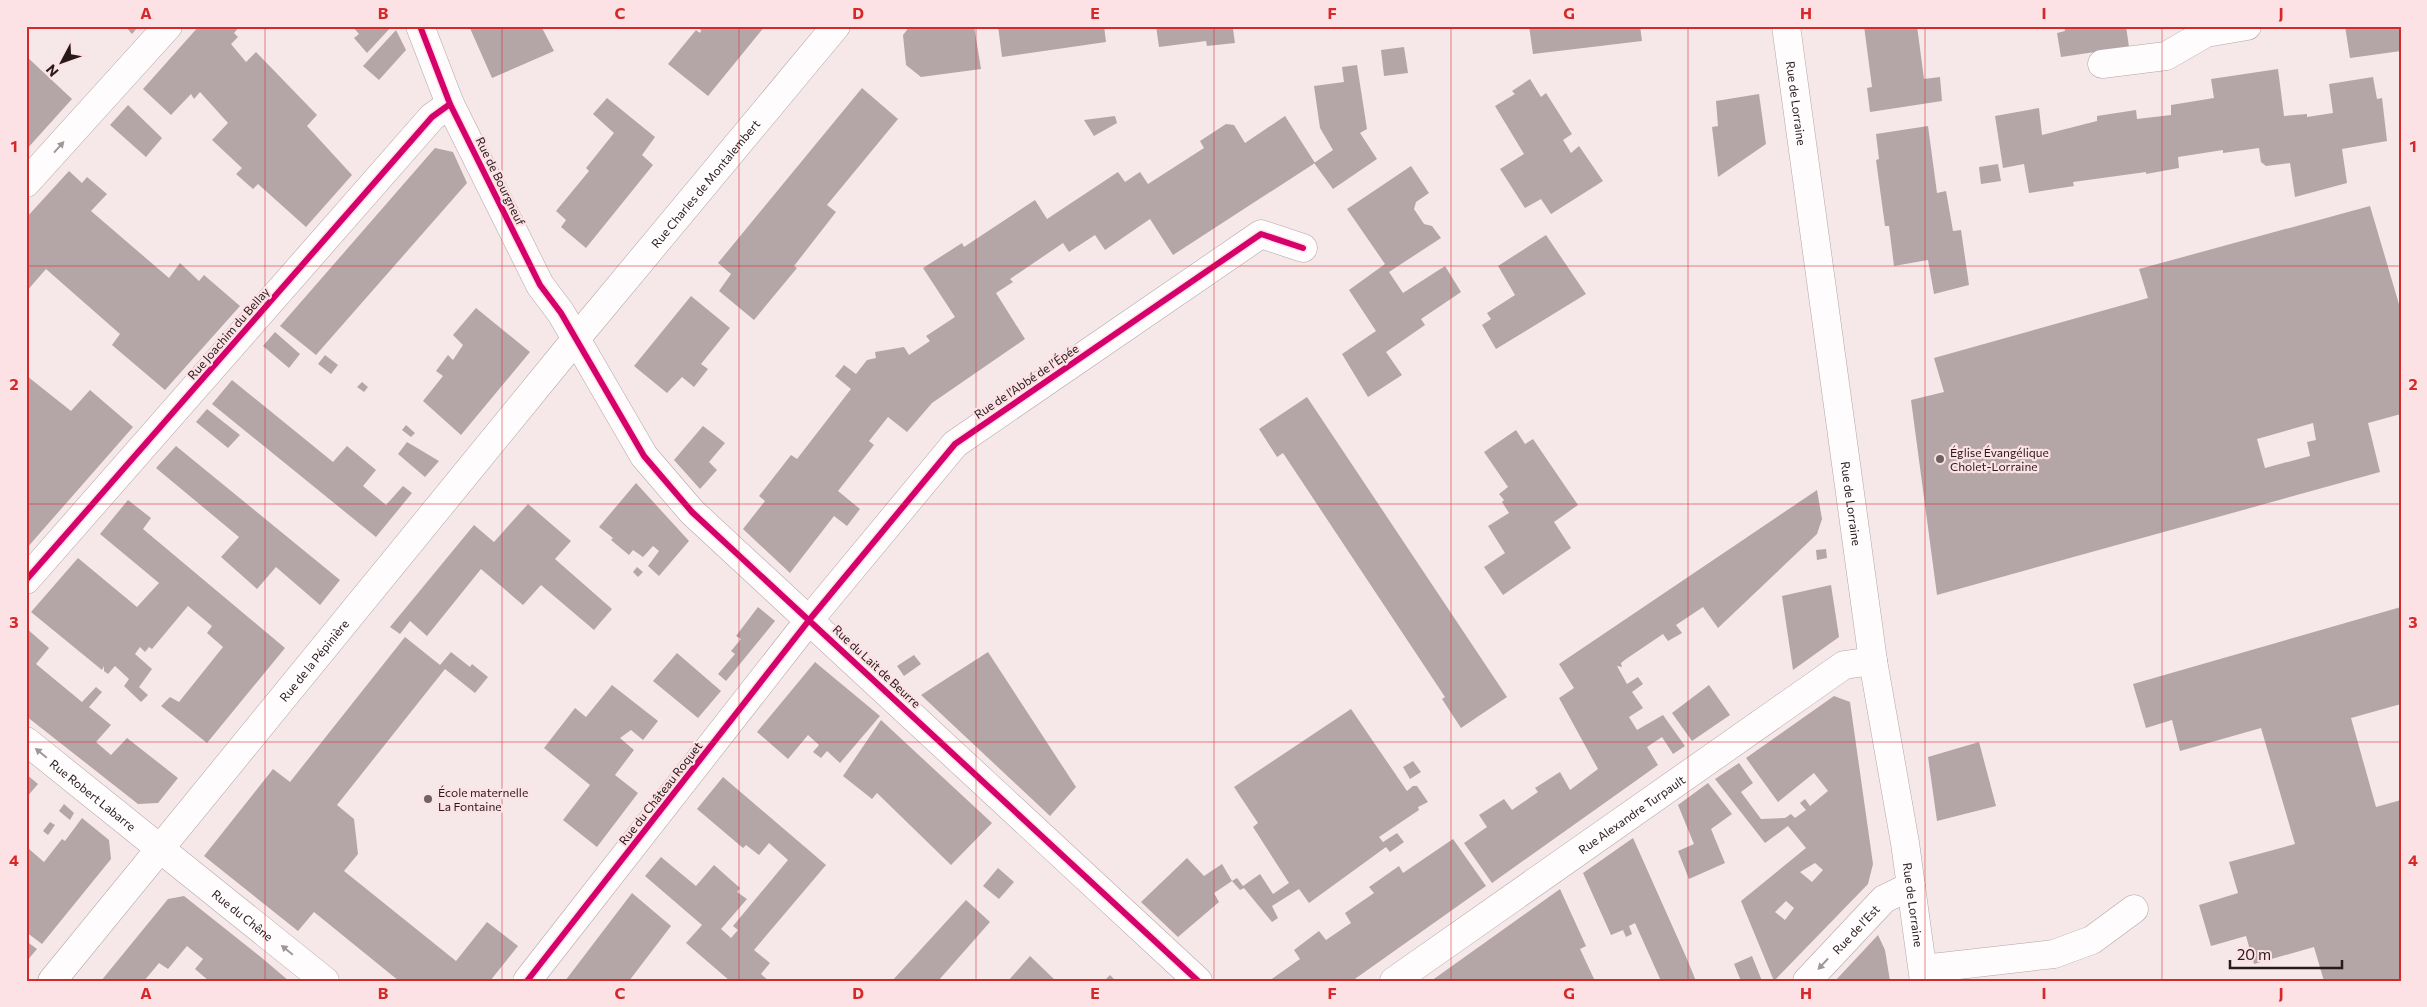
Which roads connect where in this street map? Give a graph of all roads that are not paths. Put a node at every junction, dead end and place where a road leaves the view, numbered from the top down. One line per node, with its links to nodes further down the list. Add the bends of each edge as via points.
1 (168, 26): 9 (street, one-way to 1)
2 (420, 26): 8 (street, Rue de Bourgneuf)
3 (836, 26): 11 (street, Rue Charles de Montalembert)
4 (1786, 26): 14 (street, Rue de Lorraine)
5 (2247, 26): 6 (street)
6 (2206, 30): 7 (street, via 2166,56)
7 (2102, 64)
8 (450, 104): 11 (street, Rue de Bourgneuf, via 540,285 561,313); 12 (street, Rue Joachim du Bellay, via 432,118)
9 (26, 183)
10 (1303, 248): 13 (street, Rue de l’Abbé de l’Épée, via 1261,234 955,444)
11 (575, 340): 13 (street, Rue du Lait de Beurre, via 644,456 692,512); 16 (street, Rue de la Pépinière)
12 (26, 580)
13 (810, 619): 22 (street, Rue du Château Roquet); 23 (street, Rue du Lait de Beurre)
14 (1873, 661): 17 (street, Rue de Lorraine); 24 (street, Rue Alexandre Turpault, via 1844,665)
15 (26, 742): 16 (street, Rue Robert Labarre, one-way to 15)
16 (160, 849): 20 (street, Rue de la Pépinière); 21 (street, Rue du Chêne, one-way to 16)
17 (1911, 886): 19 (street, Rue de Lorraine); 25 (street, Rue de l’Est, one-way to 25, via 1884,899)
18 (2134, 909): 19 (street, via 2092,940 2054,954)
19 (1924, 975)
20 (52, 981)
21 (325, 981)
22 (527, 981)
23 (1198, 981)
24 (1394, 981)
25 (1807, 981)

